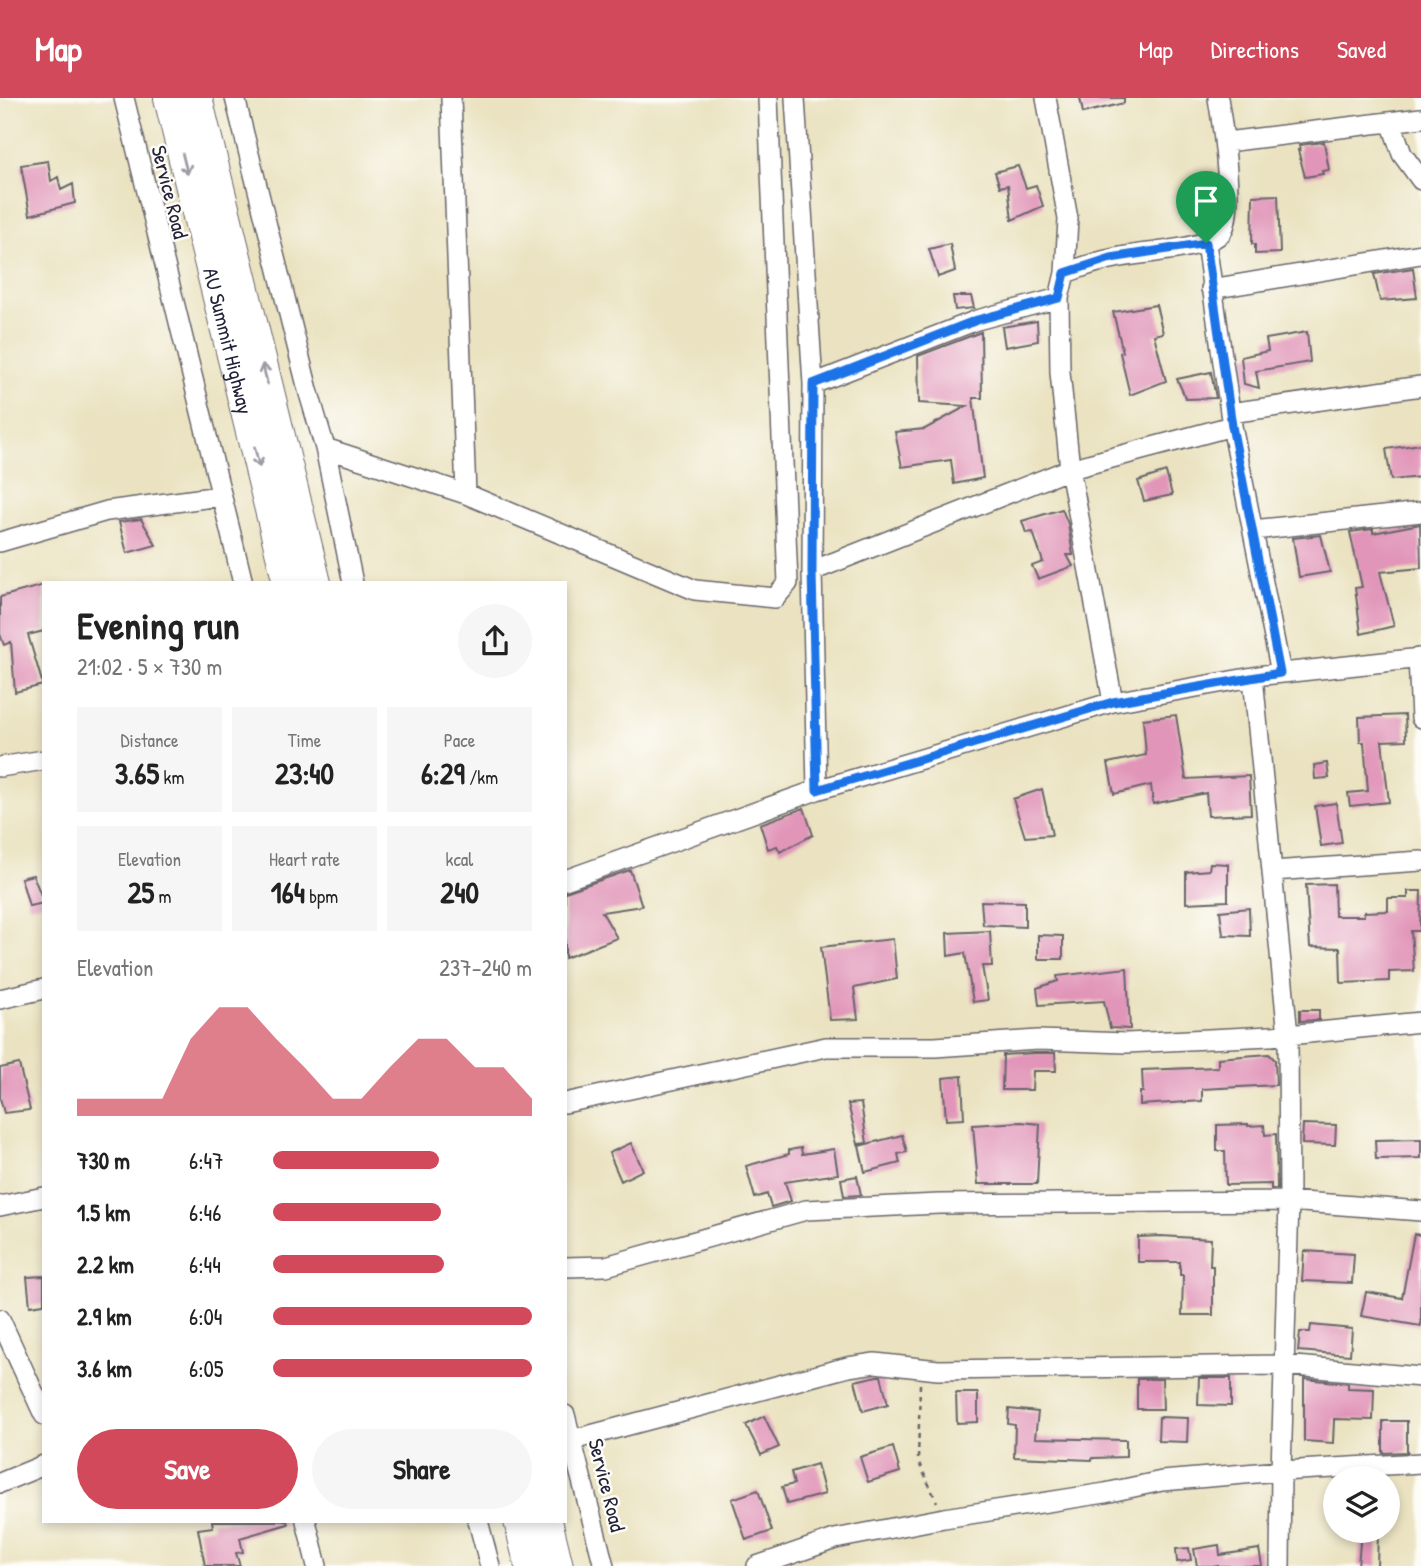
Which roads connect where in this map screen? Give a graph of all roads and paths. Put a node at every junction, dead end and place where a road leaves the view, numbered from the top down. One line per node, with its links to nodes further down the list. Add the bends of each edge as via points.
1 (124, 98): 25 (street, Service Road)
2 (169, 98): 31 (main road, AU Summit Highway, one-way to 31)
3 (197, 98): 32 (main road, AU Summit Highway, one-way to 3)
4 (235, 98): 22 (street)
5 (451, 98): 24 (street)
6 (768, 98): 24 (street, via 788,583 775,598 695,590)
7 (795, 98): 19 (street)
8 (1046, 98): 16 (street, via 1068,219)
9 (1217, 98): 12 (street)
10 (1421, 118): 11 (street)
11 (1391, 121): 12 (street); 13 (street, via 1402,154)
12 (1226, 142): 14 (street, via 1227,217 1222,233)
13 (1421, 180)
14 (1206, 243): 16 (street, via 1111,258); 17 (street)
15 (1421, 254): 17 (street)
16 (1065, 273): 18 (street)
17 (1212, 289): 21 (street)
18 (1059, 298): 19 (street, via 977,320); 23 (street, via 1060,372)
19 (813, 384): 29 (street)
20 (1421, 386): 21 (street)
21 (1231, 419): 23 (street); 27 (street)
22 (325, 448): 24 (street); 33 (street)
23 (1070, 469): 29 (street); 37 (street)
24 (466, 495)
25 (220, 496): 28 (street, via 107,511); 30 (street, Service Road)
26 (1421, 512): 27 (street)
27 (1252, 530): 35 (street)
28 (0, 542)
29 (812, 571): 41 (street)
30 (242, 581)
31 (288, 581)
32 (316, 581)
33 (353, 581)
34 (1420, 658): 35 (street); 38 (street)
35 (1280, 673): 36 (street)
36 (1253, 677): 37 (street); 43 (street)
37 (1113, 702): 41 (street)
38 (1421, 718)
39 (42, 760): 40 (street)
40 (0, 767)
41 (817, 790): 44 (street)
42 (1421, 861): 43 (street)
43 (1272, 871): 48 (street)
44 (567, 879)
45 (42, 989): 46 (street)
46 (0, 999)
47 (1421, 1022): 48 (street)
48 (1288, 1035): 49 (street, via 1127,1043 1038,1040 935,1047 826,1046); 51 (street)
49 (567, 1103)
50 (42, 1197): 52 (street)
51 (1289, 1201): 53 (street); 54 (street, via 939,1204 806,1210 606,1266); 56 (street)
52 (0, 1206)
53 (1421, 1211)
54 (567, 1268)
55 (0, 1319): 59 (street)
56 (1284, 1365): 57 (street); 58 (street); 64 (street)
57 (920, 1368): 61 (street, via 875,1363 848,1367); 66 (path, via 918,1461)
58 (1421, 1377)
59 (42, 1411)
60 (567, 1422): 61 (street, Service Road)
61 (572, 1440): 75 (street, Service Road)
62 (1421, 1463): 64 (street)
63 (42, 1466): 65 (street)
64 (1280, 1471): 66 (street, via 1162,1481); 77 (street)
65 (0, 1483)
66 (944, 1518): 76 (street, via 835,1539)
67 (306, 1523): 71 (street)
68 (479, 1523): 72 (street)
69 (519, 1523): 73 (main road)
70 (547, 1523): 74 (main road)
71 (317, 1566)
72 (490, 1566)
73 (530, 1566)
74 (558, 1566)
75 (604, 1566)
76 (757, 1566)
77 (1280, 1566)

